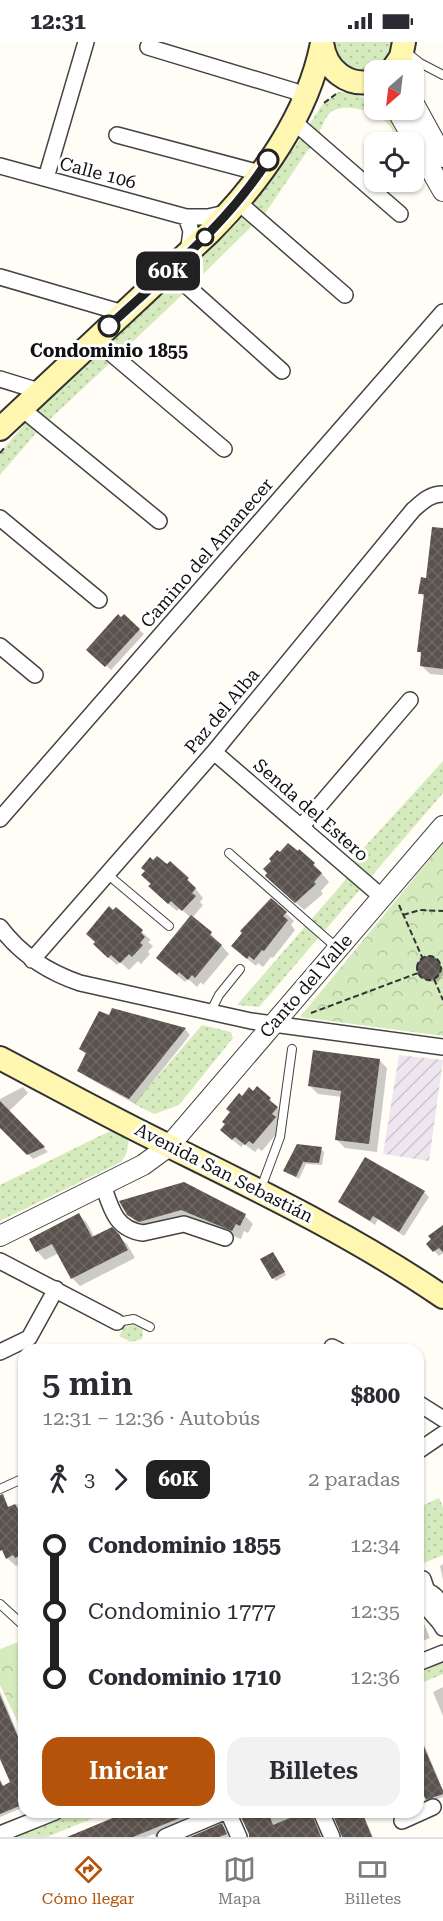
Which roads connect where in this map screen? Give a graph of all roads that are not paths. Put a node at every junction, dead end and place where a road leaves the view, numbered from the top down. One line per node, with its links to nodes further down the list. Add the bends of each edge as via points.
1 (86, 42): 16 (street)
2 (322, 42): 6 (main road, via 333,70); 8 (main road)
3 (148, 47): 8 (street, via 294,91)
4 (404, 54): 5 (lane)
5 (443, 75)
6 (364, 81)
7 (364, 83): 8 (main road)
8 (306, 99): 9 (main road)
9 (293, 120): 15 (main road); 19 (street)
10 (403, 120): 17 (street)
11 (423, 120): 13 (street)
12 (117, 135): 15 (street)
13 (443, 157)
14 (0, 166): 16 (street, Calle 106)
15 (260, 173): 18 (main road)
16 (45, 178): 20 (street, Calle 106)
17 (443, 191)
18 (234, 207): 20 (street, Calle 106, via 208,217); 21 (main road); 24 (street)
19 (400, 214)
20 (186, 217): 21 (street, via 191,231)
21 (188, 253): 22 (main road)
22 (169, 270): 25 (main road); 28 (street)
23 (0, 277): 25 (street)
24 (345, 295)
25 (123, 312): 27 (main road)
26 (443, 312): 42 (street, Camino del Amanecer)
27 (94, 339): 30 (main road); 33 (street)
28 (282, 371)
29 (0, 379): 30 (street)
30 (39, 391): 31 (main road)
31 (21, 408): 32 (main road); 36 (street)
32 (0, 429)
33 (224, 449)
34 (443, 494): 41 (street, Paz del Alba, via 435,494 413,510)
35 (0, 518): 37 (street)
36 (159, 522)
37 (99, 600)
38 (0, 646): 39 (street)
39 (35, 675)
40 (410, 699): 44 (street)
41 (214, 752): 44 (street, Senda del Estero); 46 (street, Paz del Alba)
42 (0, 819)
43 (443, 826): 47 (street, Canto del Valle)
44 (301, 827): 47 (street, Senda del Estero)
45 (229, 853): 50 (lane)
46 (107, 874): 48 (lane); 51 (street, Paz del Alba)
47 (386, 893): 50 (street, Canto del Valle)
48 (169, 926)
49 (0, 927): 51 (street)
50 (338, 949): 54 (street, Canto del Valle)
51 (32, 960): 53 (street, via 80,982)
52 (240, 969): 53 (lane)
53 (210, 1013): 54 (street)
54 (273, 1025): 55 (street); 58 (street, Canto del Valle)
55 (443, 1047)
56 (292, 1049): 60 (lane, via 280,1137)
57 (0, 1058): 58 (main road, Avenida San Sebastián)
58 (169, 1146): 59 (street, Canto del Valle, via 143,1165); 60 (main road, Avenida San Sebastián)
59 (103, 1185): 61 (street, Canto del Valle); 62 (street, via 114,1217 136,1232 184,1224)
60 (260, 1190): 65 (main road, Avenida San Sebastián, via 358,1242)
61 (0, 1236)
62 (225, 1238)
63 (0, 1261): 64 (street)
64 (56, 1290): 66 (street); 68 (street, via 29,1338)
65 (443, 1297)
66 (117, 1322): 67 (lane, via 134,1319)
67 (150, 1327)
68 (0, 1352)
69 (424, 1407): 70 (street)
70 (443, 1419)
71 (443, 1434): 72 (street)
72 (424, 1448)
73 (18, 1481): 74 (lane)
74 (0, 1490)
75 (425, 1585): 78 (street, via 440,1603)
76 (0, 1604): 77 (lane)
77 (18, 1620)
78 (441, 1624)
79 (443, 1653): 80 (street)
80 (424, 1661)
81 (433, 1807): 82 (street)
82 (424, 1811)
83 (40, 1818): 89 (street)
84 (229, 1818): 91 (street)
85 (324, 1818): 92 (street)
86 (408, 1818): 88 (street)
87 (190, 1819): 90 (street)
88 (402, 1821)
89 (0, 1834)
90 (165, 1837)
91 (238, 1837)
92 (332, 1837)

